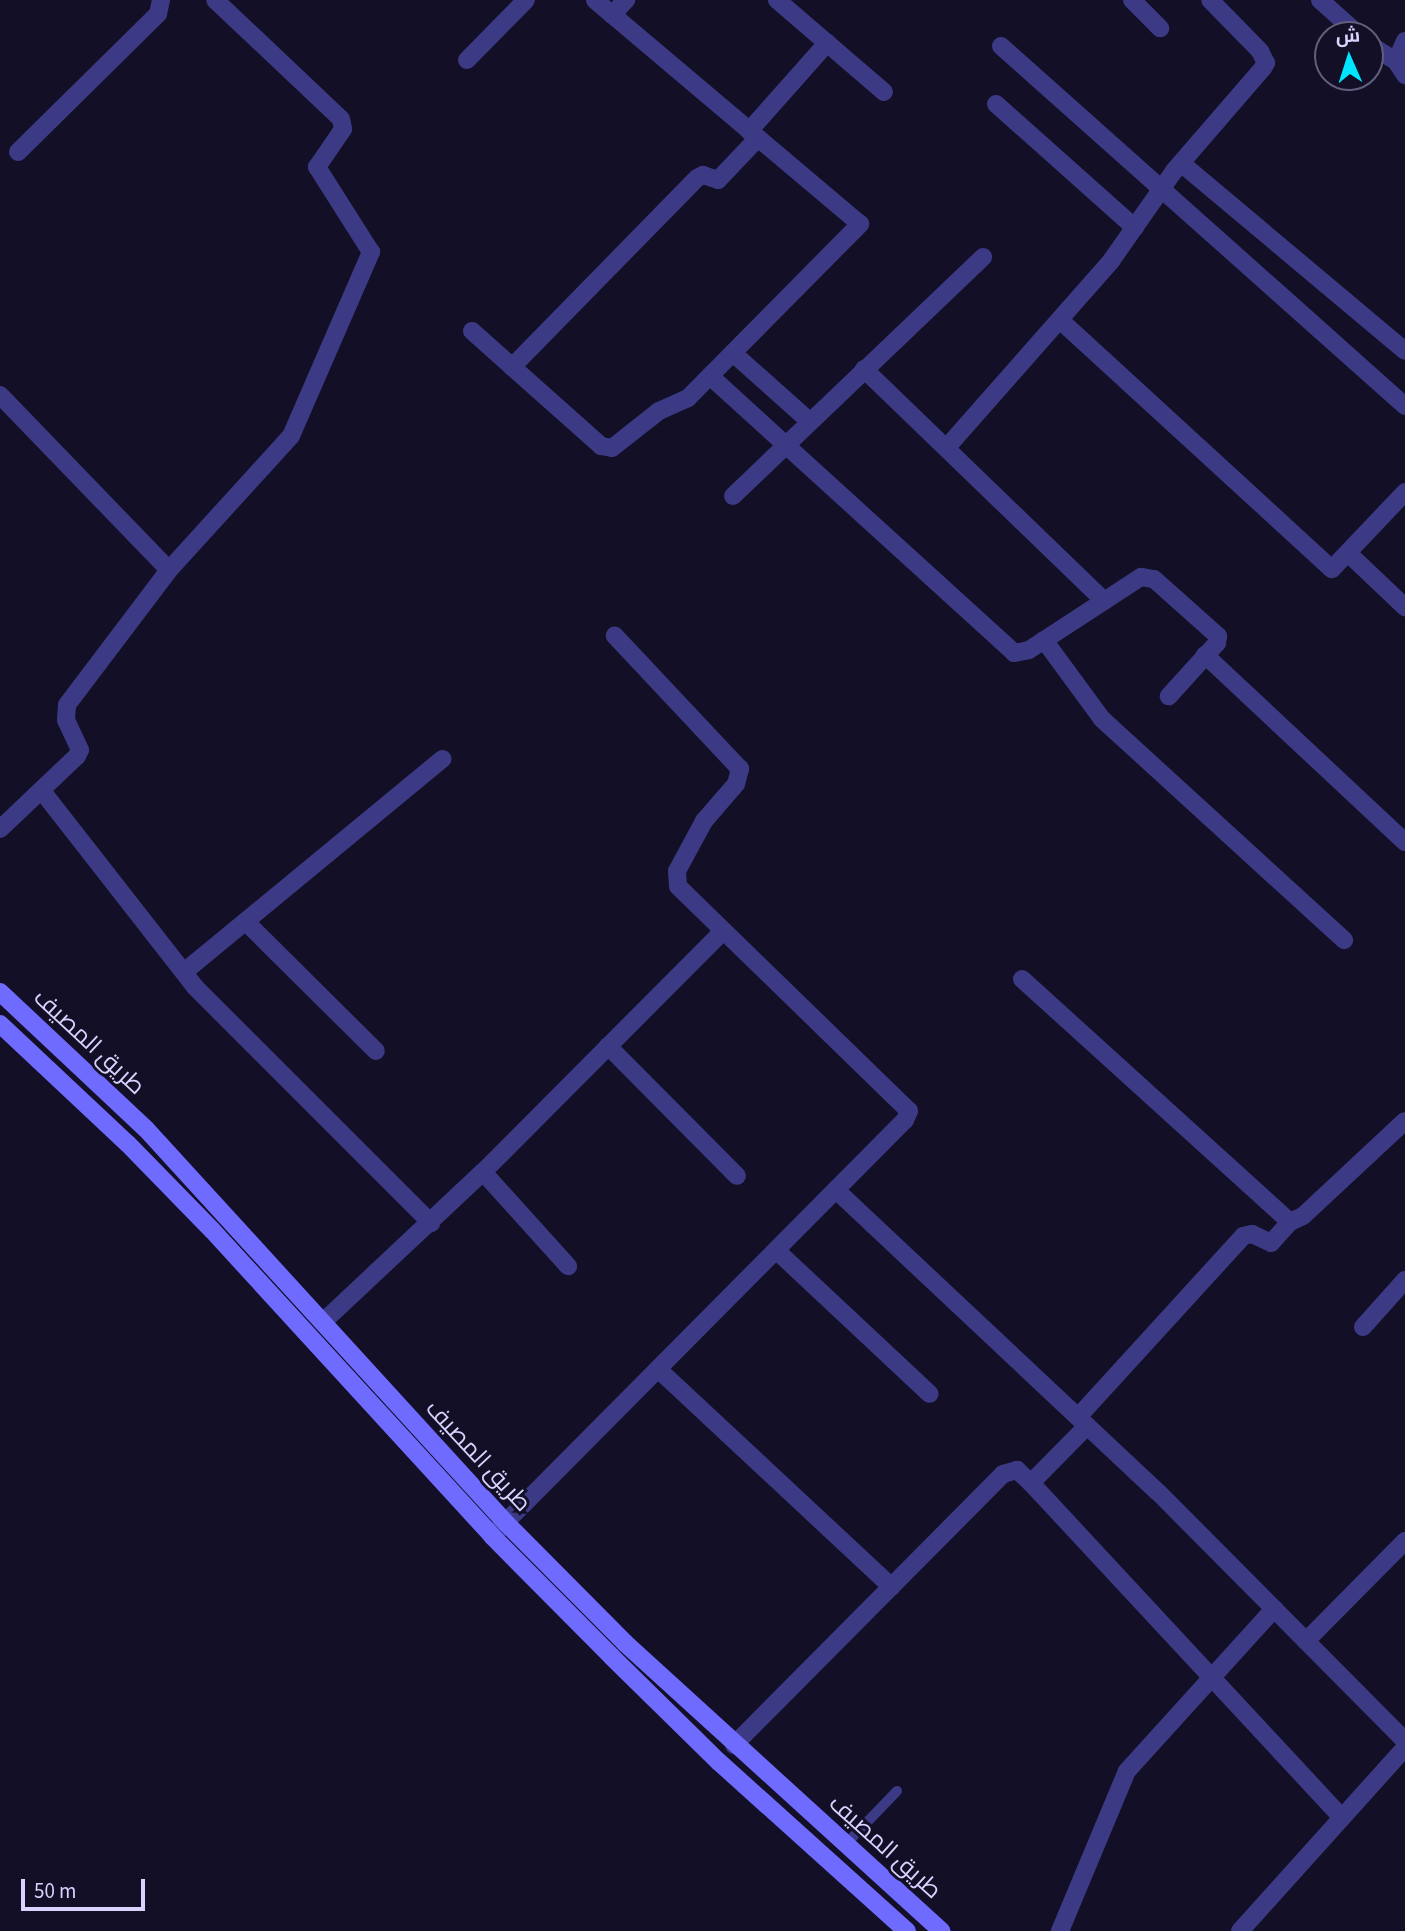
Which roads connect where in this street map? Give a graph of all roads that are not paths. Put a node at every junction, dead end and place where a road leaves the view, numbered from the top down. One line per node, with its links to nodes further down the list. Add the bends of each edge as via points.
1 (161, 0): 22 (street, via 158,13)
2 (215, 0): 42 (street, via 341,119 343,129 317,166 371,252 291,436)
3 (526, 0): 17 (street)
4 (596, 0): 10 (street)
5 (626, 0): 10 (street)
6 (777, 0): 14 (street)
7 (1132, 0): 12 (street)
8 (1210, 0): 23 (street, via 1266,63)
9 (1320, 0): 11 (street)
10 (612, 15): 21 (street)
11 (1343, 21)
12 (1160, 27)
13 (1405, 41): 18 (street)
14 (827, 43): 19 (street); 21 (street)
15 (1001, 46): 24 (street)
16 (1384, 56): 18 (street)
17 (467, 60)
18 (1400, 68)
19 (884, 92)
20 (996, 104): 25 (street)
21 (753, 135): 30 (street, via 860,223); 31 (street, via 718,180 703,175 697,178)
22 (18, 152)
23 (1181, 163): 24 (street); 29 (street)
24 (1159, 191): 25 (street); 35 (street)
25 (1135, 228): 27 (street)
26 (983, 257): 32 (street)
27 (1060, 320): 38 (street); 41 (street, via 1332,569)
28 (472, 331): 31 (street)
29 (1405, 351)
30 (733, 353): 33 (street); 36 (street)
31 (512, 367): 33 (street, via 608,449 659,411 680,404)
32 (864, 369): 36 (street); 38 (street)
33 (710, 376): 37 (street)
34 (0, 395): 42 (street)
35 (1405, 406)
36 (808, 420): 37 (street)
37 (784, 443): 40 (street); 46 (street, via 1014,653 1023,653)
38 (948, 446): 43 (street)
39 (1405, 492): 41 (street)
40 (733, 496)
41 (1348, 553): 44 (street)
42 (169, 570): 50 (street, via 67,705 66,720 80,750)
43 (1104, 601): 46 (street); 47 (street, via 1141,577 1150,577 1217,632 1217,643)
44 (1405, 607)
45 (615, 636): 54 (street, via 740,769 736,784 704,821 675,876 678,886)
46 (1044, 640): 55 (street, via 1102,719)
47 (1205, 655): 48 (street); 52 (street)
48 (1169, 696)
49 (442, 760): 53 (street)
50 (42, 791): 51 (street); 56 (street)
51 (0, 829)
52 (1405, 842)
53 (246, 922): 56 (street); 61 (street)
54 (723, 931): 60 (street); 65 (street, via 908,1106 905,1120)
55 (1344, 940)
56 (184, 972): 67 (street, via 237,1031)
57 (1022, 979): 66 (street)
58 (0, 992): 71 (street, طريق المصيف, via 146,1129)
59 (0, 1024): 78 (street, طريق المصيف, via 212,1230)
60 (608, 1046): 63 (street); 64 (street)
61 (376, 1051)
62 (1405, 1121): 66 (street, via 1303,1216)
63 (483, 1172): 67 (street); 69 (street)
64 (737, 1176)
65 (836, 1190): 68 (street); 75 (street)
66 (1290, 1222): 75 (street, via 1271,1243 1252,1234 1243,1236)
67 (431, 1223): 71 (street)
68 (777, 1251): 73 (street); 74 (street)
69 (568, 1266)
70 (1405, 1280): 72 (street)
71 (323, 1322): 77 (street, طريق المصيف)
72 (1363, 1327)
73 (659, 1370): 77 (street); 80 (street)
74 (930, 1394)
75 (1083, 1422): 76 (street); 81 (street)
76 (1031, 1483): 80 (street, via 1017,1470 1003,1474); 83 (street)
77 (506, 1523): 78 (street); 85 (street, طريق المصيف)
78 (492, 1536): 90 (street, طريق المصيف, via 719,1762)
79 (1405, 1541): 82 (street)
80 (892, 1587): 85 (street)
81 (1274, 1609): 82 (street); 83 (street)
82 (1306, 1641): 84 (street)
83 (1211, 1677): 88 (street); 92 (street, via 1127,1771)
84 (1405, 1741)
85 (734, 1745): 89 (street, طريق المصيف)
86 (1405, 1748): 88 (street)
87 (897, 1791): 89 (lane)
88 (1341, 1817): 93 (street)
89 (845, 1845): 91 (street, طريق المصيف)
90 (907, 1931)
91 (942, 1931)
92 (1060, 1931)
93 (1240, 1931)

